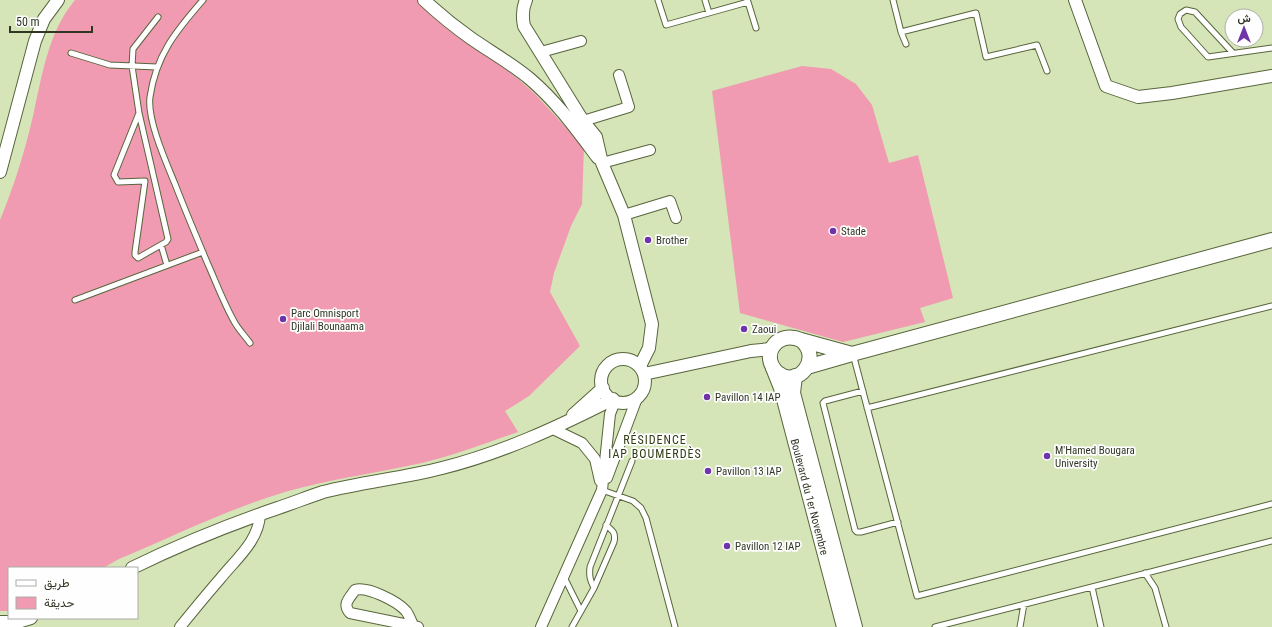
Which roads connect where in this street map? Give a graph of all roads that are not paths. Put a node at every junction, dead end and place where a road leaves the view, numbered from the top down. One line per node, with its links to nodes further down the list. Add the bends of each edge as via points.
1 (58, 0): 29 (street, via 44,19 35,41)
2 (202, 0): 21 (lane, via 174,34)
3 (424, 0): 28 (street, via 444,19 531,80 560,108)
4 (526, 0): 17 (street, via 522,17 524,26)
5 (658, 0): 10 (lane, via 666,25)
6 (705, 0): 10 (lane)
7 (893, 0): 13 (lane)
8 (1075, 0): 24 (street, via 1106,86 1138,98)
9 (748, 1): 10 (lane); 12 (lane)
10 (708, 13)
11 (158, 17): 20 (lane, via 133,49)
12 (756, 28)
13 (902, 32): 15 (lane); 22 (lane, via 976,13 986,57 1037,45)
14 (581, 41): 17 (street)
15 (906, 44)
16 (1272, 48): 19 (lane)
17 (541, 52): 26 (street)
18 (71, 54): 20 (lane, via 110,65)
19 (1233, 54): 19 (lane, via 1208,57 1181,27 1178,19 1180,14 1186,10 1195,12)
20 (132, 66): 21 (lane); 25 (lane)
21 (157, 67): 36 (lane, via 150,99 153,121 162,154)
22 (1047, 71)
23 (619, 75): 26 (street, via 629,107)
24 (1272, 76)
25 (139, 113): 30 (lane, via 114,174 118,182); 31 (lane)
26 (583, 121): 28 (street, via 596,137)
27 (650, 150): 28 (street)
28 (602, 164): 32 (street)
29 (0, 172)
30 (145, 181): 31 (lane); 35 (lane, via 135,255 138,258)
31 (154, 181): 35 (lane, via 168,236 166,242)
32 (624, 215): 33 (street, via 670,201); 46 (street, via 652,324 649,348)
33 (676, 218)
34 (1272, 240): 43 (main road)
35 (161, 245): 37 (lane)
36 (203, 252): 37 (lane); 41 (lane, via 235,323)
37 (167, 265): 38 (lane)
38 (75, 300)
39 (1272, 306): 52 (lane)
40 (801, 340): 42 (main road, via 788,337 777,341); 43 (main road); 44 (main road, via 810,352)
41 (250, 342)
42 (771, 348): 45 (main road); 46 (street)
43 (852, 354): 44 (main road); 49 (lane)
44 (807, 367): 47 (main road)
45 (773, 368): 47 (main road, via 787,377); 77 (main road, Boulevard du 1er Novembre, via 781,388)
46 (642, 370): 48 (street, via 628,359 610,363 602,374); 50 (street, via 645,386)
47 (795, 376): 78 (main road, Boulevard du 1er Novembre, via 793,393)
48 (602, 388): 51 (street); 53 (street)
49 (863, 391): 52 (lane); 59 (lane, via 823,402 855,530 861,532)
50 (637, 398): 51 (street, via 624,403); 55 (street)
51 (614, 400): 53 (street); 55 (street, via 610,414)
52 (867, 408): 59 (lane)
53 (557, 427): 55 (street, via 582,443 595,458); 58 (street, via 488,454 448,466 322,493)
54 (632, 461): 56 (lane)
55 (602, 490): 56 (lane); 64 (street)
56 (617, 496): 60 (lane); 76 (lane, via 642,508)
57 (1272, 504): 59 (lane, via 918,596)
58 (260, 514): 62 (street); 73 (street, via 256,534 245,550)
59 (898, 522)
60 (606, 525): 66 (lane, via 590,566 590,580); 66 (lane, via 616,537)
61 (1272, 541): 63 (lane)
62 (134, 567)
63 (1145, 573): 65 (lane); 82 (lane, via 1156,588)
64 (564, 576): 68 (lane); 74 (street)
65 (1092, 587): 67 (lane); 81 (lane)
66 (594, 588): 68 (lane)
67 (1024, 604): 79 (lane); 80 (lane)
68 (581, 611): 75 (lane)
69 (29, 619): 71 (street)
70 (0, 622): 71 (street)
71 (18, 625)
72 (415, 626): 72 (street, via 350,614 346,604 355,590 365,589 401,607)
73 (180, 627)
74 (541, 627)
75 (572, 627)
76 (675, 627)
77 (844, 627)
78 (855, 627)
79 (935, 627)
80 (1020, 627)
81 (1102, 627)
82 (1166, 627)

